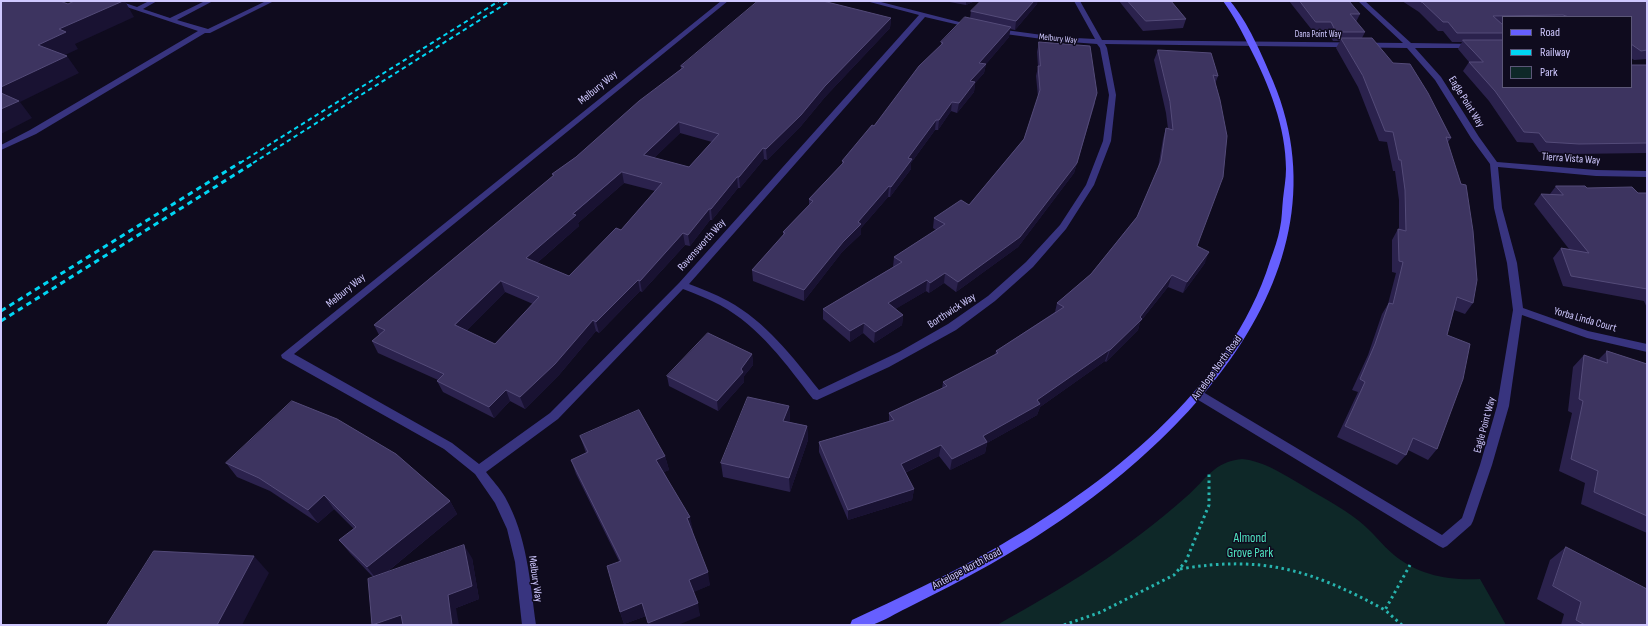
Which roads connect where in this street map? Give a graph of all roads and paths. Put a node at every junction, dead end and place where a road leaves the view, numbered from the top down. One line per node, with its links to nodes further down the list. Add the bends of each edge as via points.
1 (112, 1): 10 (street)
2 (154, 1): 10 (street)
3 (210, 1): 12 (street)
4 (271, 1): 13 (street, via 208,32)
5 (725, 1): 25 (street, Melbury Way, via 286,355 448,446)
6 (869, 1): 11 (street, Melbury Way)
7 (1077, 1): 14 (street)
8 (1226, 1): 15 (main road, Antelope North Road, via 1235,11)
9 (1361, 1): 16 (street, Eagle Point Way)
10 (138, 9): 12 (street)
11 (924, 14): 14 (street, Melbury Way, via 983,28 1057,39); 21 (street, Ravensworth Way)
12 (171, 20): 13 (street)
13 (205, 30): 18 (street, via 33,132)
14 (1101, 42): 15 (street, Melbury Way); 21 (street, Borthwick Way, via 1112,83 1112,114 1108,142 1083,200 1062,230 1035,261 993,297 952,327 892,361 817,396 778,345 753,322 724,303)
15 (1251, 44): 16 (street, Dana Point Way); 24 (main road, Antelope North Road, via 1266,70 1285,124 1290,185 1286,227 1273,271 1257,308 1235,347)
16 (1409, 45): 17 (street, Dana Point Way); 19 (street, Eagle Point Way, via 1438,79)
17 (1479, 46)
18 (1, 148)
19 (1494, 164): 20 (street, Tierra Vista Way, via 1596,173); 22 (street, Eagle Point Way, via 1498,208 1512,263)
20 (1647, 174)
21 (682, 285): 25 (street, Ravensworth Way, via 554,416)
22 (1518, 310): 23 (street, Yorba Linda Court, via 1588,334); 24 (street, Eagle Point Way, via 1503,406 1486,466 1467,521 1443,542)
23 (1647, 348)
24 (1199, 395): 31 (main road, Antelope North Road, via 1149,445 1088,495 1016,543)
25 (479, 471): 30 (street, Melbury Way, via 500,500 513,529 521,562)
26 (1209, 474): 28 (path, via 1209,505 1186,561)
27 (1410, 565): 29 (path)
28 (1179, 569): 29 (path, via 1223,562 1278,566 1314,575 1336,584); 32 (path, via 1174,575 1142,593 1101,612)
29 (1385, 610): 33 (path)
30 (529, 625)
31 (857, 625)
32 (1064, 625)
33 (1402, 625)

